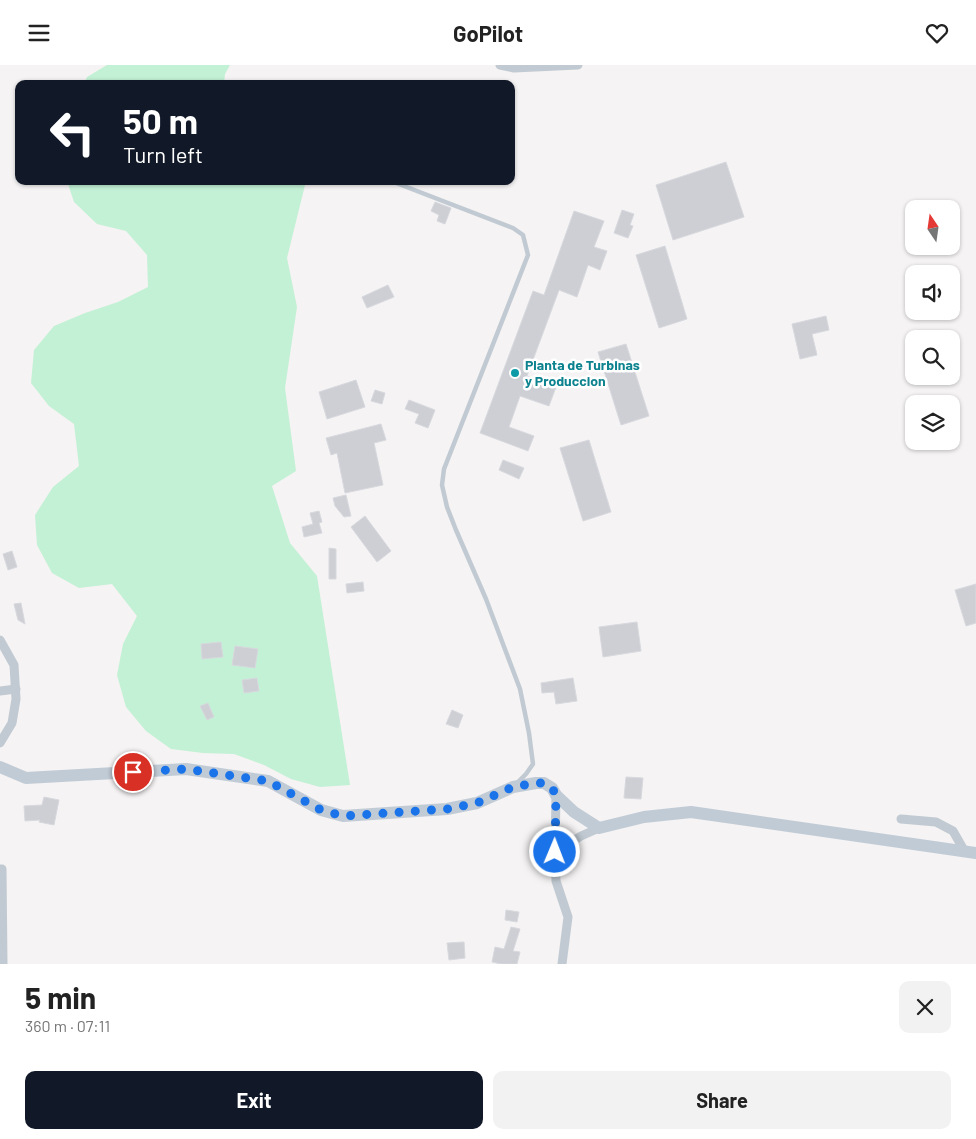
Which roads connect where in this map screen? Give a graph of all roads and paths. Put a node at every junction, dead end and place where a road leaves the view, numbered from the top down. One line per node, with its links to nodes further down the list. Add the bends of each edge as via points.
1 (500, 65): 2 (street, via 514,68)
2 (578, 65)
3 (401, 185): 9 (lane, via 513,228 523,235 528,255 444,469 442,485 456,531 520,689 533,763)
4 (0, 640): 5 (street, via 14,665)
5 (16, 689): 6 (street); 7 (street, via 12,723)
6 (0, 691)
7 (0, 743)
8 (0, 767): 9 (street, via 26,778 186,769 268,781 321,810 343,816 447,809 477,803)
9 (513, 787): 10 (street, via 544,783)
10 (556, 795): 12 (street, via 574,812); 13 (street)
11 (901, 819): 14 (street, via 936,822 953,831)
12 (599, 828): 13 (street); 14 (street, via 644,817 691,812)
13 (555, 852): 17 (street, via 556,881 568,917)
14 (971, 852)
15 (0, 869): 16 (street)
16 (3, 964)
17 (562, 964)

